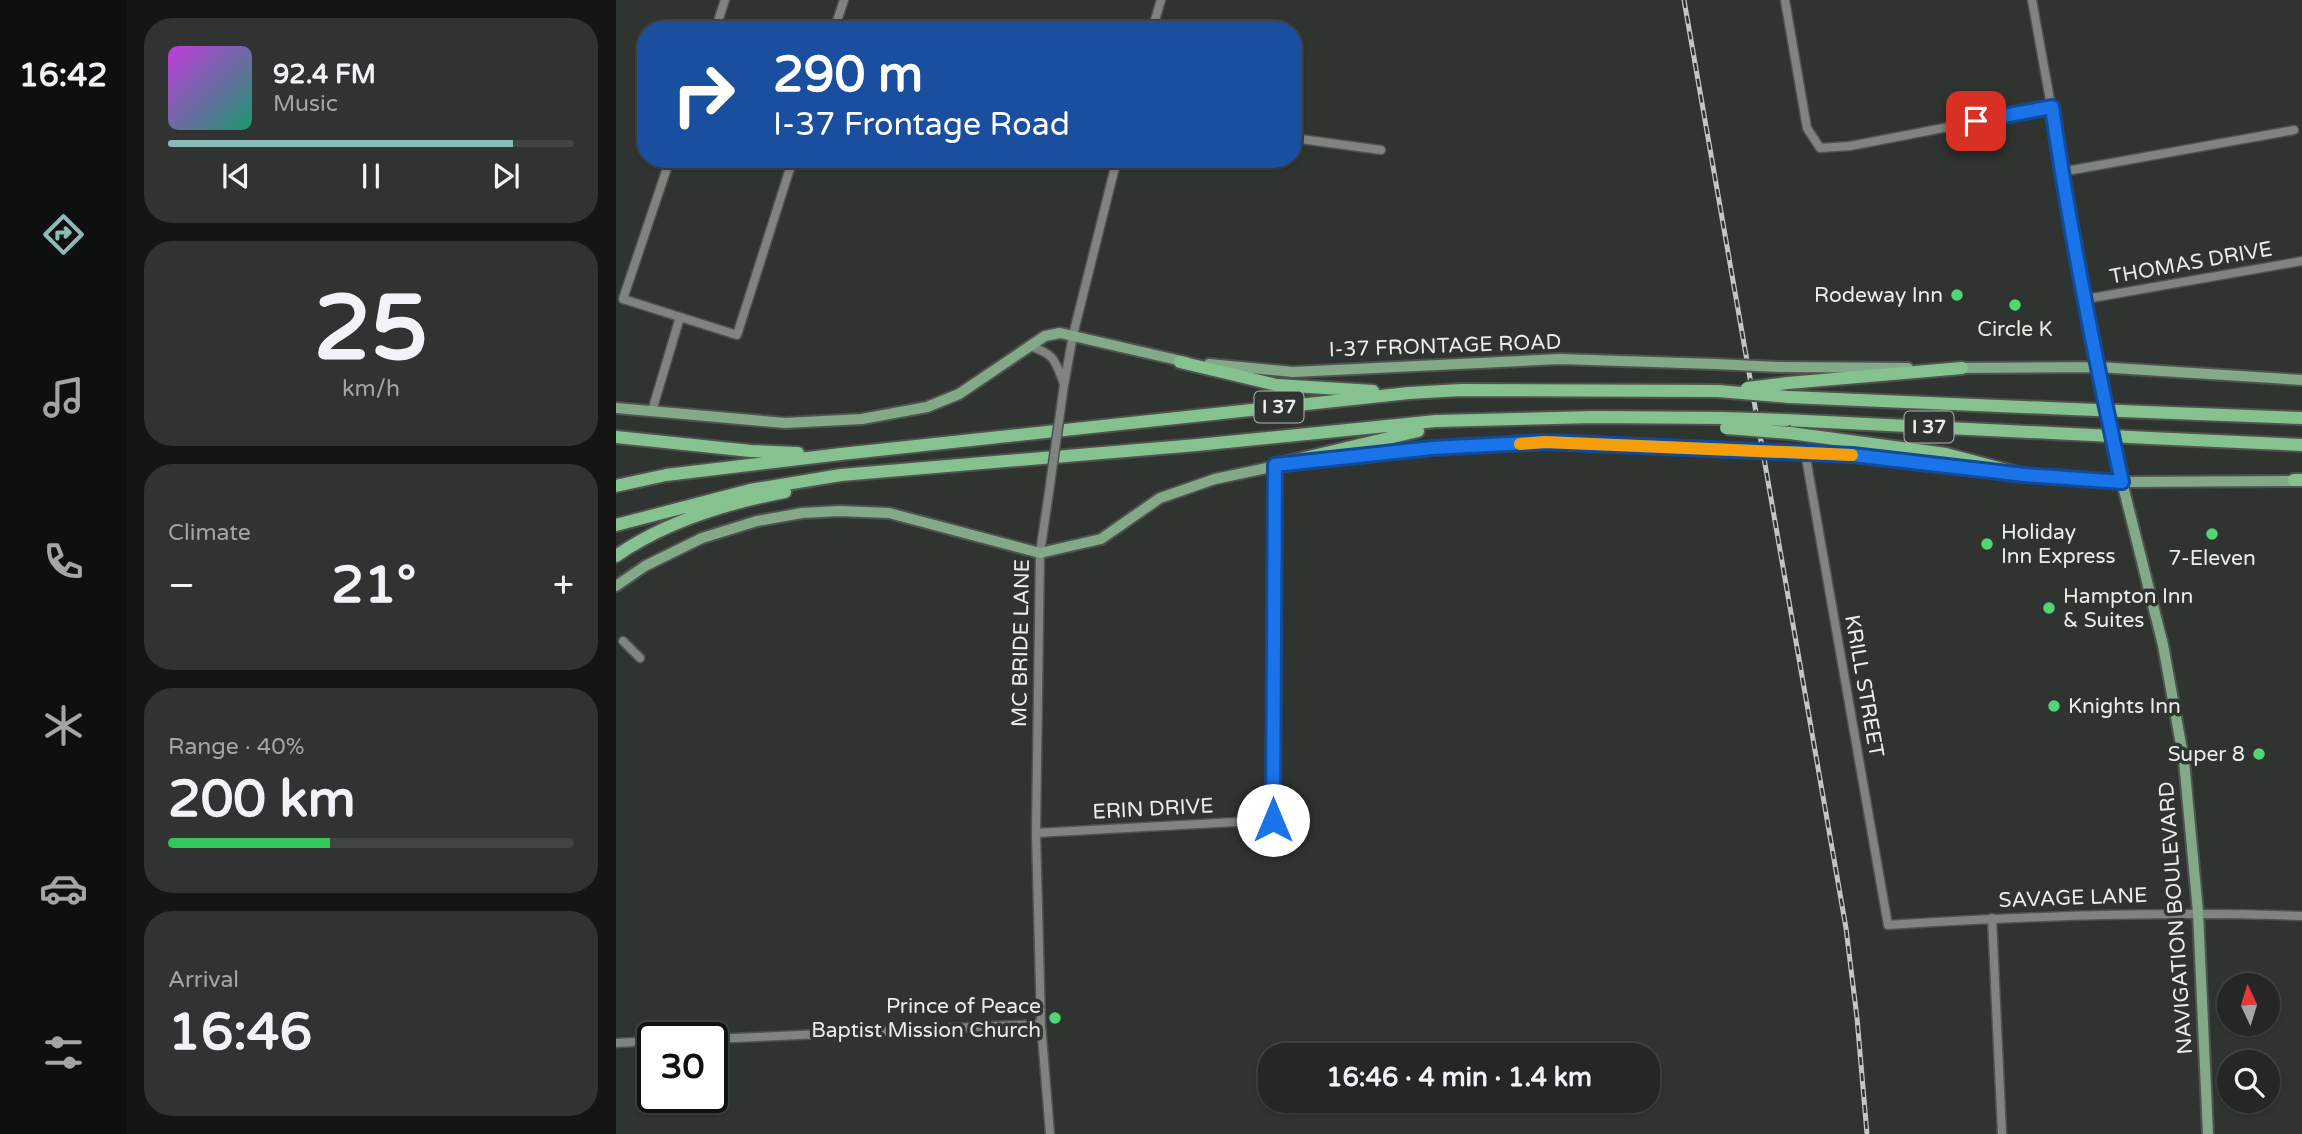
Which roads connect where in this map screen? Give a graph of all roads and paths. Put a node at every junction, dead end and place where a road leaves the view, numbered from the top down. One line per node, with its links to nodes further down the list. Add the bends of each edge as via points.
1 (725, 0): 6 (street)
2 (844, 0): 7 (street)
3 (1161, 0): 8 (street)
4 (1785, 0): 9 (street, via 1807,128 1820,148)
5 (2032, 0): 9 (street, NAVIGATION BOULEVARD)
6 (718, 21)
7 (837, 21)
8 (1155, 21)
9 (2052, 107): 16 (street, NAVIGATION BOULEVARD)
10 (2294, 130): 16 (street)
11 (1302, 139): 12 (street)
12 (1381, 150)
13 (667, 168): 19 (street, via 623,299)
14 (790, 168): 19 (street, via 737,335)
15 (1115, 168): 20 (street, MC BRIDE LANE)
16 (2061, 172): 18 (street, NAVIGATION BOULEVARD)
17 (2302, 261): 18 (street, THOMAS DRIVE)
18 (2086, 299): 23 (street, NAVIGATION BOULEVARD)
19 (680, 317): 30 (street)
20 (1073, 335): 21 (main road, I-37 FRONTAGE ROAD, via 1054,333); 22 (main road, I-37 FRONTAGE ROAD); 26 (street, MC BRIDE LANE)
21 (1029, 346): 26 (street, via 1051,355); 30 (main road, I-37 FRONTAGE ROAD, via 959,394 926,407 862,419 785,423)
22 (1180, 362): 24 (main road, I-37 FRONTAGE ROAD, bridge, via 1293,372 1560,359); 28 (highway, via 1277,385)
23 (2098, 367): 24 (main road, I-37 FRONTAGE ROAD); 25 (main road, I-37 FRONTAGE ROAD); 42 (main road, NAVIGATION BOULEVARD)
24 (1962, 368): 27 (highway, bridge)
25 (2302, 380)
26 (1064, 385): 45 (street, MC BRIDE LANE, bridge)
27 (1718, 391): 28 (highway, I 37); 32 (highway, I 37, bridge)
28 (1409, 393): 37 (highway, I 37)
29 (616, 408): 30 (main road, I-37 FRONTAGE ROAD)
30 (652, 411)
31 (1545, 418): 33 (highway, I 37, bridge, via 1653,417); 38 (highway, via 1407,432); 39 (highway, I 37, via 1436,421)
32 (2302, 418)
33 (1788, 426): 35 (highway, I 37, bridge); 40 (highway, via 1946,454)
34 (616, 438): 37 (highway, I 37, via 751,452)
35 (2302, 445)
36 (1805, 452): 38 (main road, bridge, via 1545,442 1432,448); 40 (main road); 54 (street, KRILL STREET)
37 (841, 454): 43 (highway, via 666,475)
38 (1275, 465): 45 (main road, via 1160,498 1101,539); 50 (street, ERIN DRIVE, via 1273,820)
39 (841, 475): 44 (highway, I 37, via 750,490); 46 (highway, via 683,521)
40 (2025, 475): 42 (main road)
41 (2299, 480): 42 (main road)
42 (2122, 482): 51 (main road, NAVIGATION BOULEVARD, via 2179,729)
43 (616, 486)
44 (616, 525)
45 (1040, 553): 47 (main road, via 889,513 802,513 702,538); 50 (street, MC BRIDE LANE)
46 (616, 556)
47 (616, 586)
48 (623, 641): 49 (street)
49 (640, 658)
50 (1035, 833): 55 (street, MC BRIDE LANE)
51 (2198, 912): 52 (street, SAVAGE LANE); 53 (street, SAVAGE LANE); 61 (main road, NAVIGATION BOULEVARD)
52 (2302, 915)
53 (1992, 918): 54 (street, SAVAGE LANE); 60 (street)
54 (1888, 925)
55 (1041, 1024): 56 (street); 59 (street, MC BRIDE LANE)
56 (728, 1038)
57 (637, 1042): 58 (street)
58 (616, 1043)
59 (1049, 1134)
60 (2002, 1134)
61 (2207, 1134)

